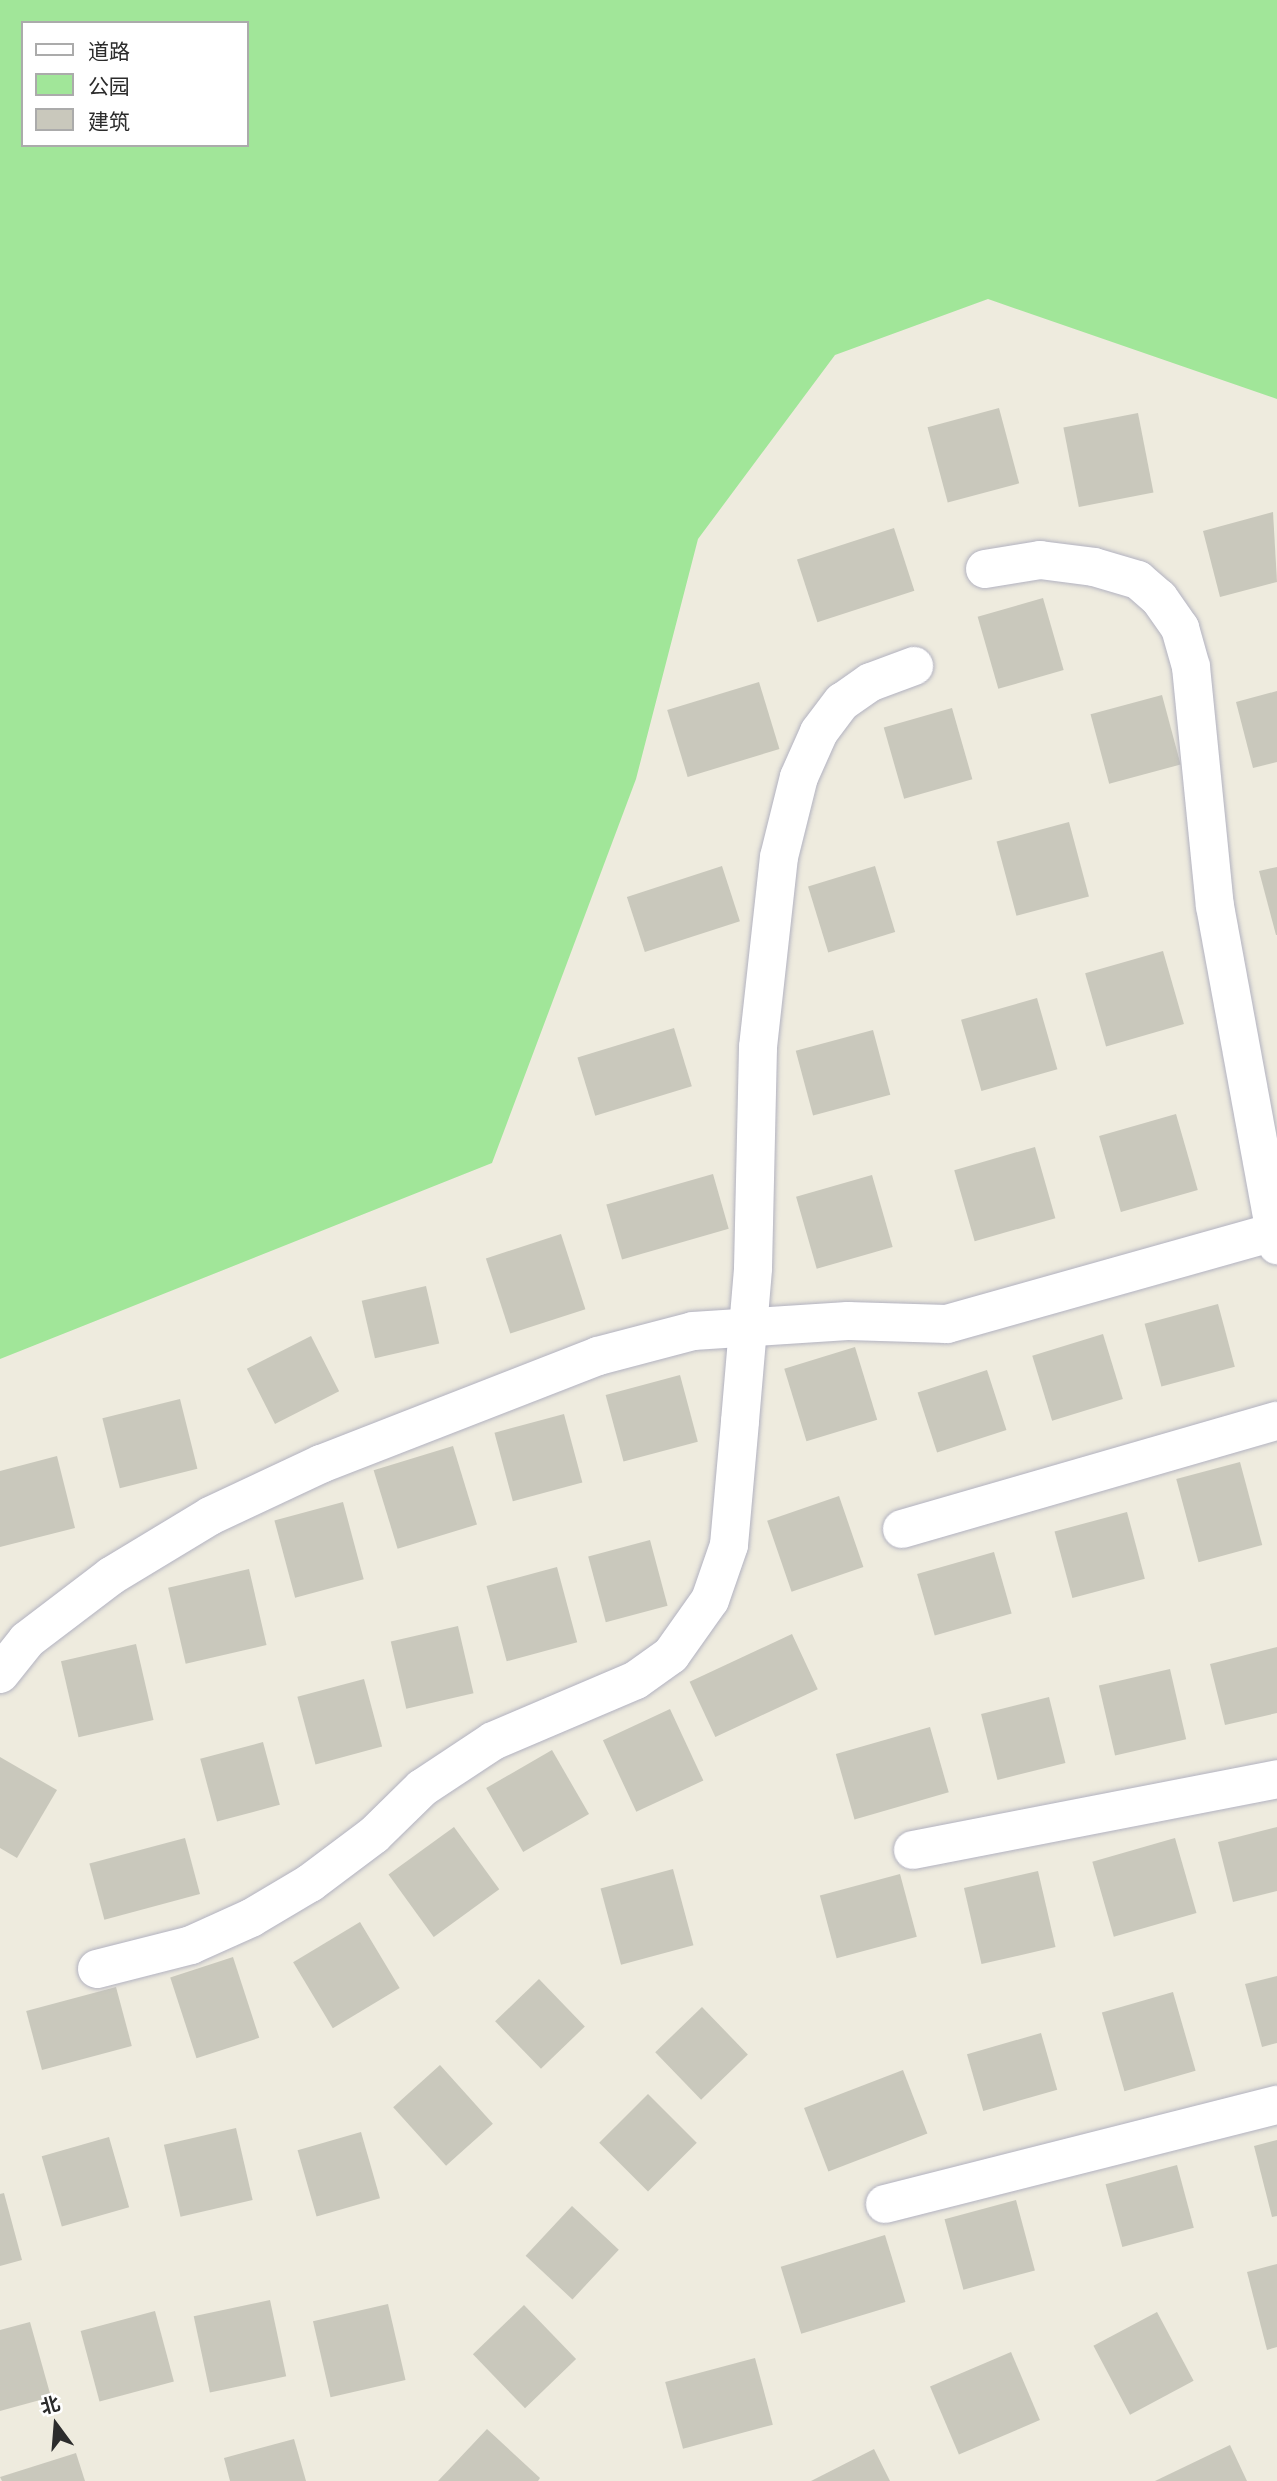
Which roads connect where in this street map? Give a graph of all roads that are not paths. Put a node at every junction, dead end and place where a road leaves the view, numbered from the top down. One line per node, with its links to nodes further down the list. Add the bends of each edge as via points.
1 (985, 569): 3 (lane, via 1040,561 1094,567 1138,580 1180,628 1191,667 1215,906)
2 (914, 666): 5 (lane, via 871,682 842,702 819,732 799,777 782,843 758,1047)
3 (1271, 1181): 4 (lane)
4 (1276, 1238): 5 (lane, via 947,1324 848,1321)
5 (748, 1328): 8 (lane, via 693,1331 598,1356 321,1464 210,1516 111,1576 27,1640); 11 (lane, via 729,1545 710,1600 671,1655 636,1680 493,1741 422,1788 374,1835 310,1883 251,1918 191,1945)
6 (1277, 1422): 7 (lane)
7 (902, 1529)
8 (0, 1674)
9 (1277, 1779): 10 (lane)
10 (914, 1850)
11 (97, 1969)
12 (1277, 2105): 13 (lane)
13 (885, 2204)

